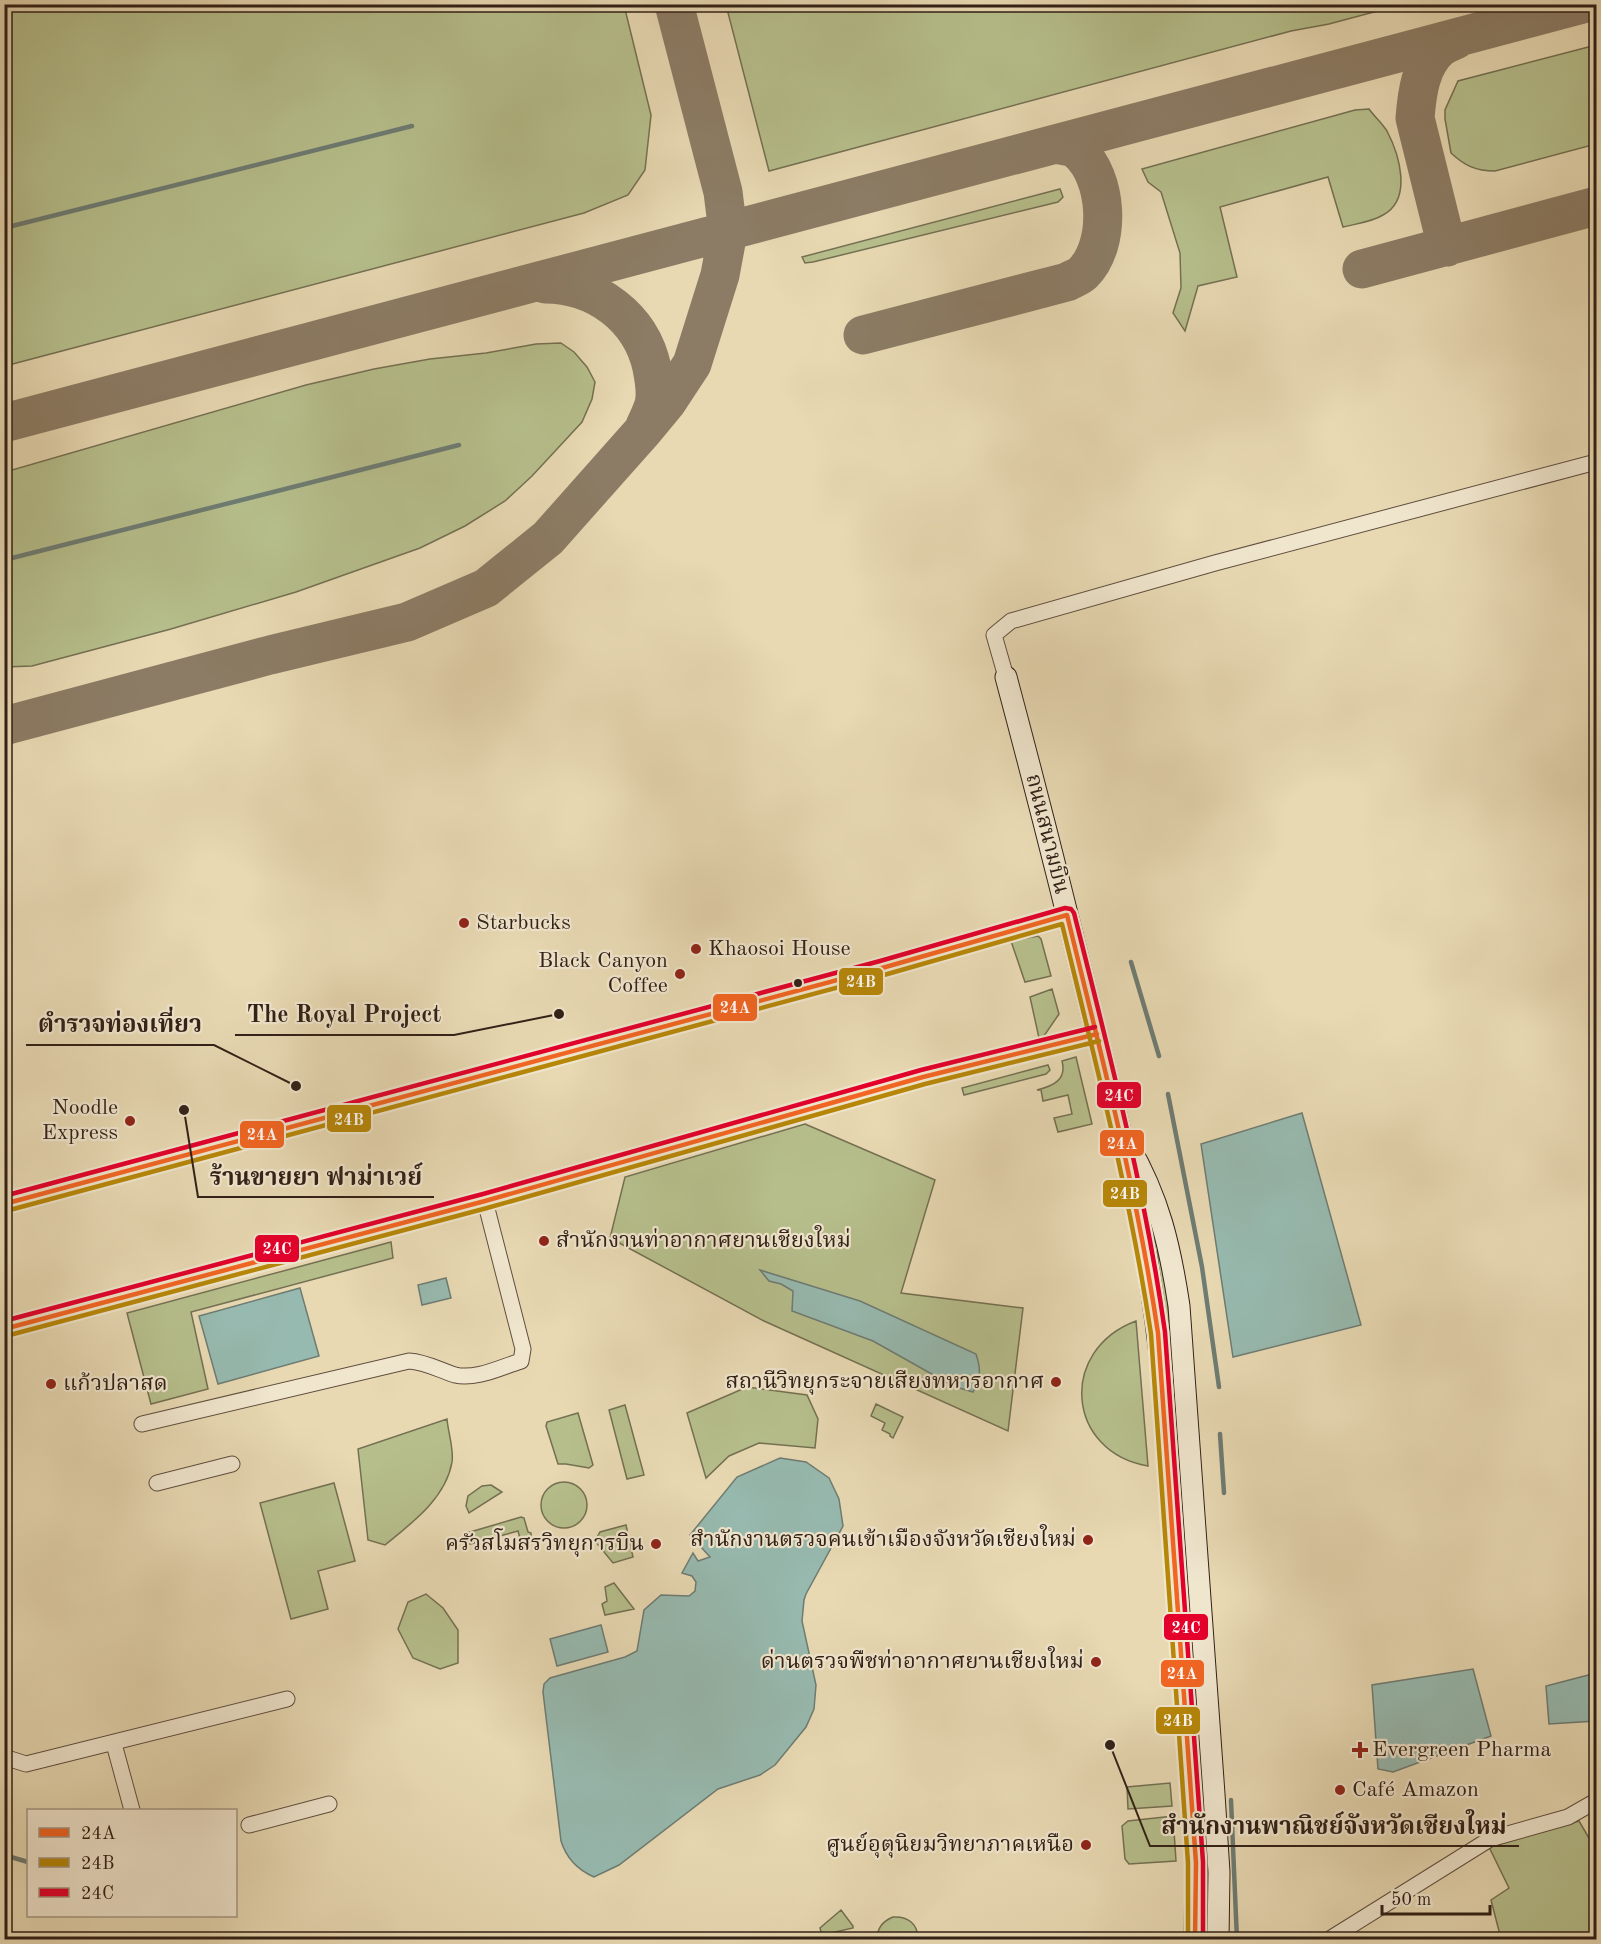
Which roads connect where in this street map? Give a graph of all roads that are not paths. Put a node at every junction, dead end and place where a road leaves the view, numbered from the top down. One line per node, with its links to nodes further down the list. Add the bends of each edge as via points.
1 (1596, 462): 2 (street, via 1011,621 994,635)
2 (1006, 677): 3 (main road, ถนนสนามบิน)
3 (1121, 1132): 15 (main road, ถนนสนามบิน, via 1148,1264 1160,1354 1196,1863); 16 (main road, ถนนสนามบิน, via 1156,1202 1179,1306 1215,1804)
4 (485, 1201): 5 (street, via 523,1349 521,1361 468,1377 409,1361)
5 (142, 1424)
6 (232, 1464): 7 (street)
7 (158, 1483)
8 (287, 1700): 9 (street)
9 (114, 1744): 10 (street, via 26,1764); 13 (street)
10 (4, 1757)
11 (1596, 1801): 17 (street, via 1568,1817 1490,1839)
12 (329, 1804): 14 (street)
13 (132, 1809)
14 (249, 1826)
15 (1195, 1940)
16 (1218, 1940)
17 (1328, 1940)

